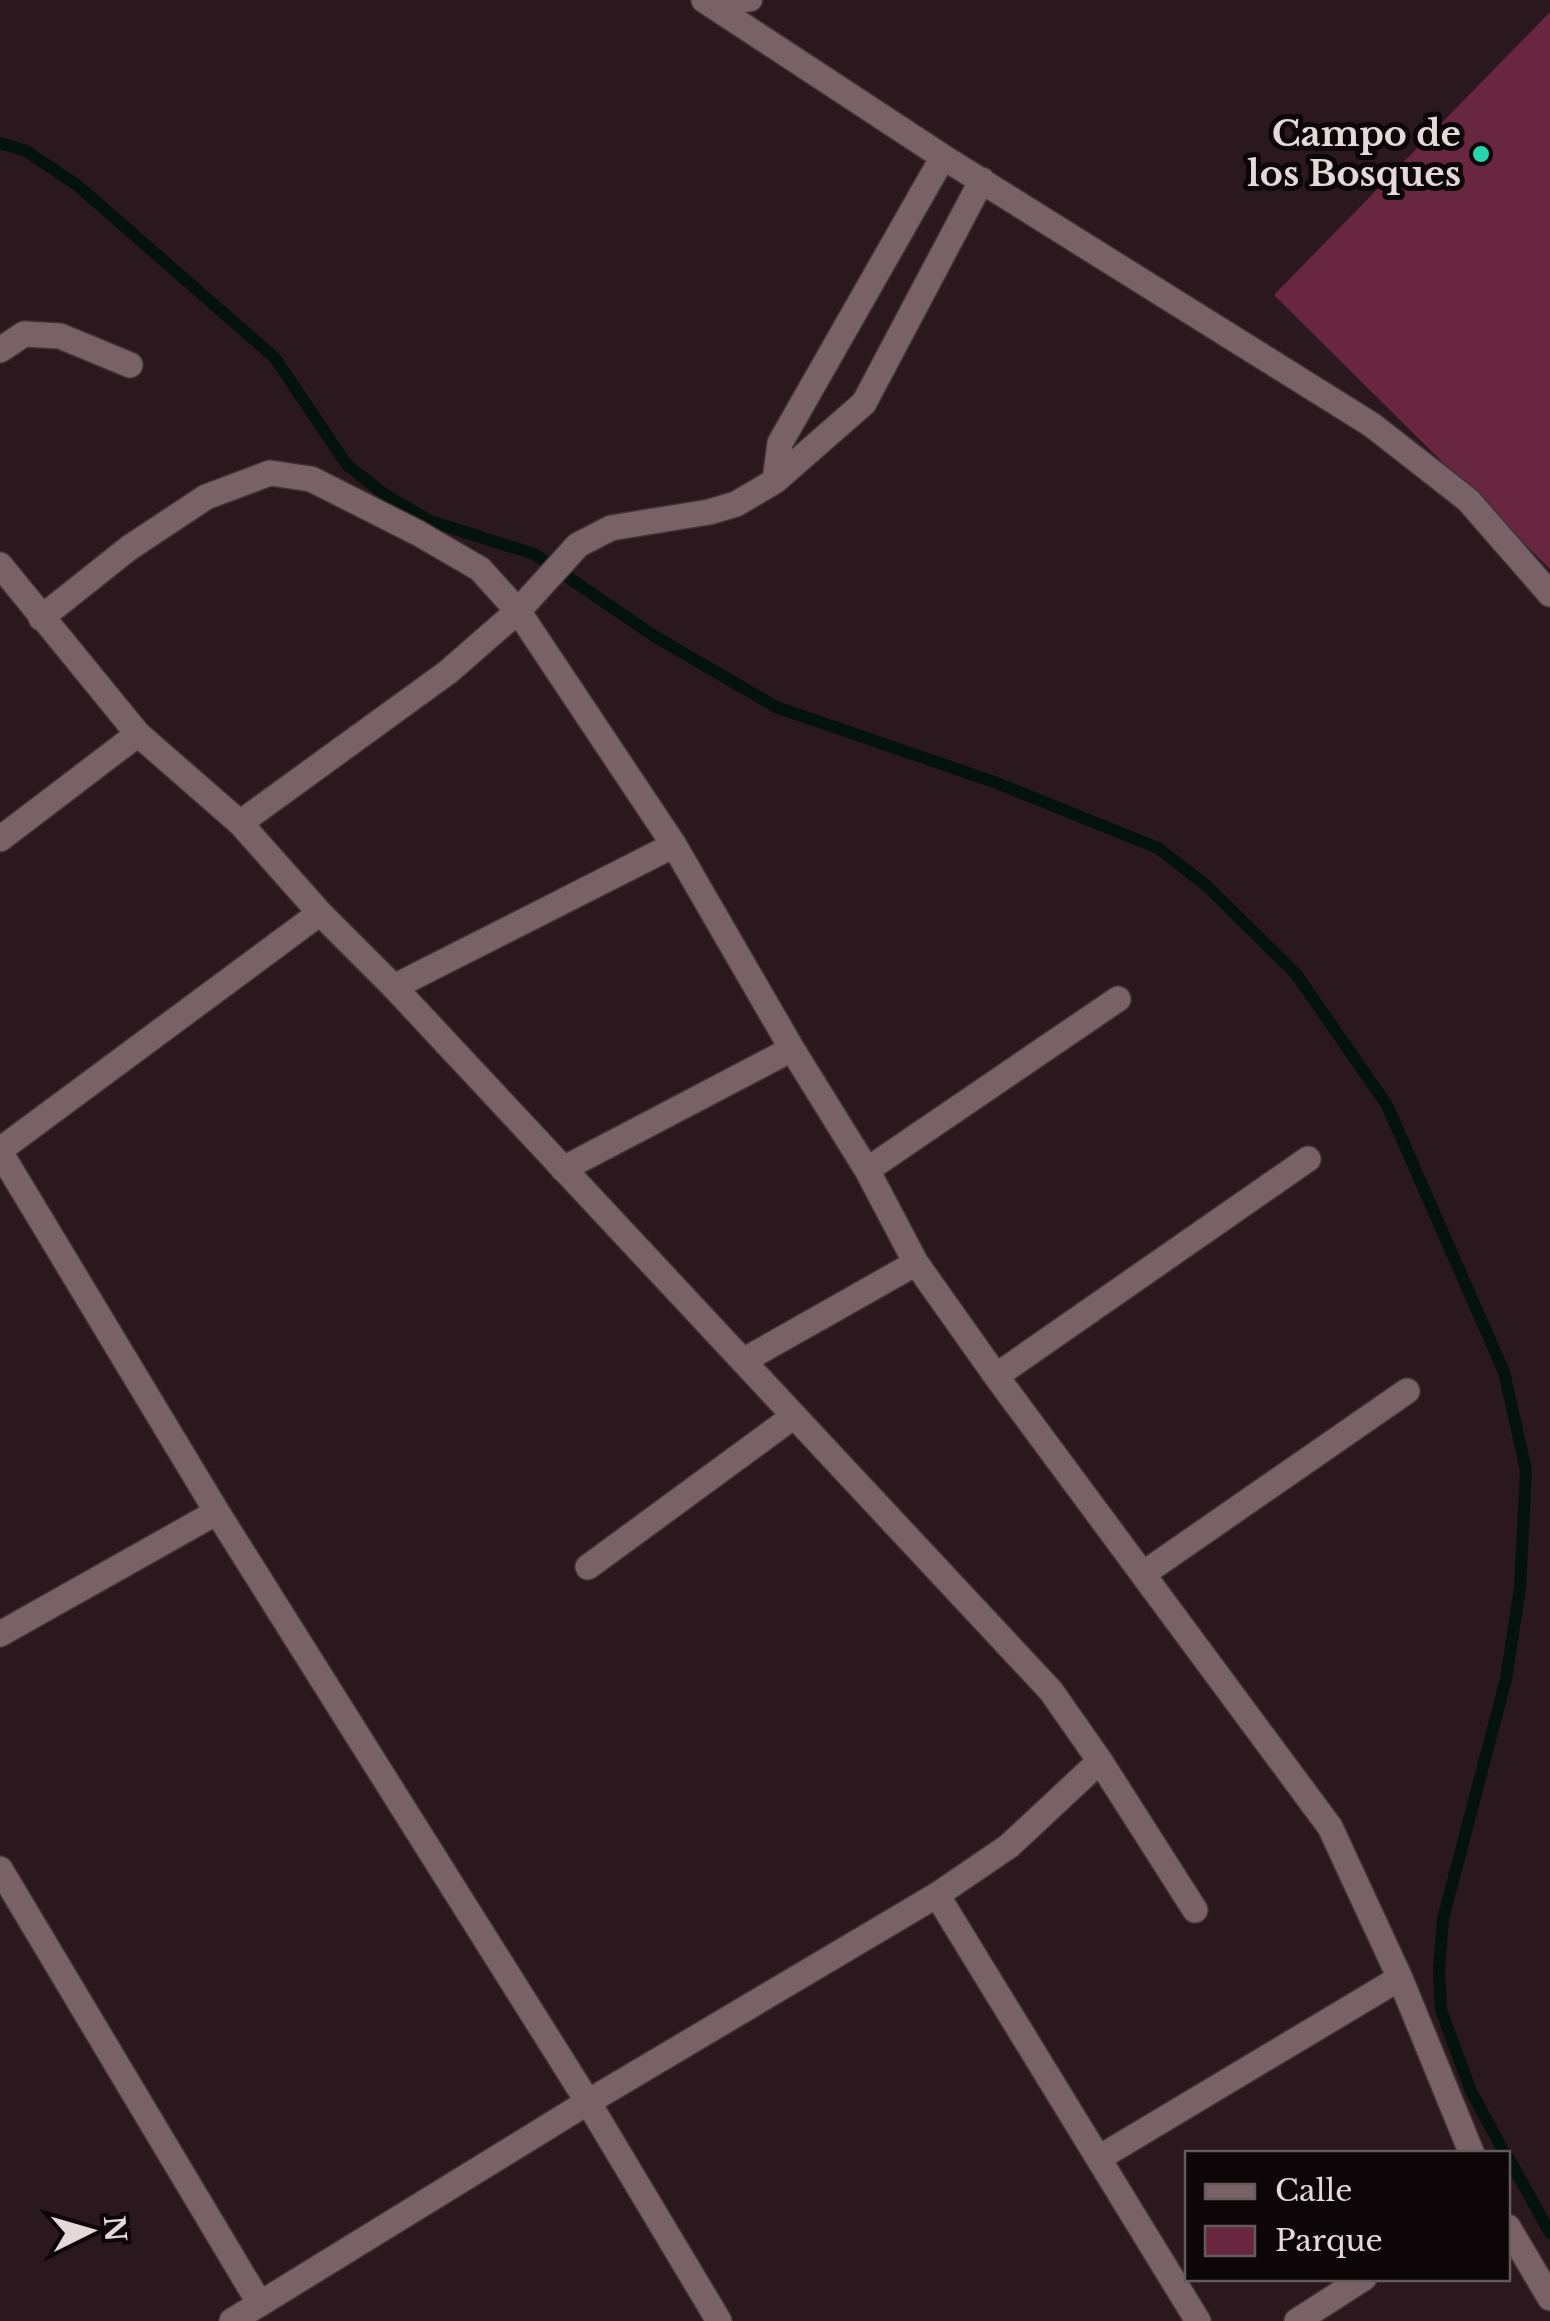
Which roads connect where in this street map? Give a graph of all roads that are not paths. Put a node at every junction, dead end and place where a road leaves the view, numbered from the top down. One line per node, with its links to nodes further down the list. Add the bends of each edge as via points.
1 (752, 0): 2 (lane)
2 (711, 2): 3 (street)
3 (944, 157): 4 (street); 7 (street, via 780,443)
4 (982, 180): 7 (street, via 864,402); 9 (street, via 1372,425 1468,500)
5 (0, 350): 6 (street, via 24,334 60,336)
6 (130, 366)
7 (775, 481): 10 (street, via 709,512 611,528 578,545)
8 (0, 565): 11 (street)
9 (1550, 594)
10 (518, 612): 11 (street, via 480,569 418,533 311,480 270,473 206,497); 13 (street, via 448,672); 15 (street)
11 (41, 618): 12 (street)
12 (138, 734): 13 (street); 14 (street)
13 (240, 823): 16 (street)
14 (0, 839)
15 (674, 845): 17 (street); 19 (street)
16 (320, 913): 17 (street); 20 (street)
17 (394, 987): 22 (street)
18 (1118, 998): 23 (street)
19 (792, 1049): 22 (street); 23 (street)
20 (0, 1151): 29 (street)
21 (1308, 1159): 26 (street)
22 (563, 1170): 25 (street)
23 (867, 1170): 24 (street)
24 (916, 1263): 25 (street); 26 (street)
25 (743, 1361): 28 (street)
26 (996, 1376): 31 (street)
27 (1407, 1391): 31 (street)
28 (794, 1416): 30 (street); 33 (street, via 1050,1691)
29 (216, 1512): 32 (street); 38 (street)
30 (588, 1566)
31 (1143, 1574): 37 (street, via 1330,1827)
32 (0, 1634)
33 (1100, 1761): 35 (street, via 1009,1846); 36 (street)
34 (0, 1869): 44 (street)
35 (937, 1894): 38 (street); 40 (street)
36 (1195, 1910)
37 (1400, 1978): 39 (street); 40 (street)
38 (588, 2102): 44 (street); 46 (street)
39 (1471, 2151)
40 (1098, 2158): 47 (street)
41 (1510, 2230): 43 (street)
42 (1359, 2281): 48 (street)
43 (1550, 2298)
44 (260, 2304): 45 (street)
45 (232, 2321)
46 (719, 2321)
47 (1198, 2321)
48 (1297, 2321)

